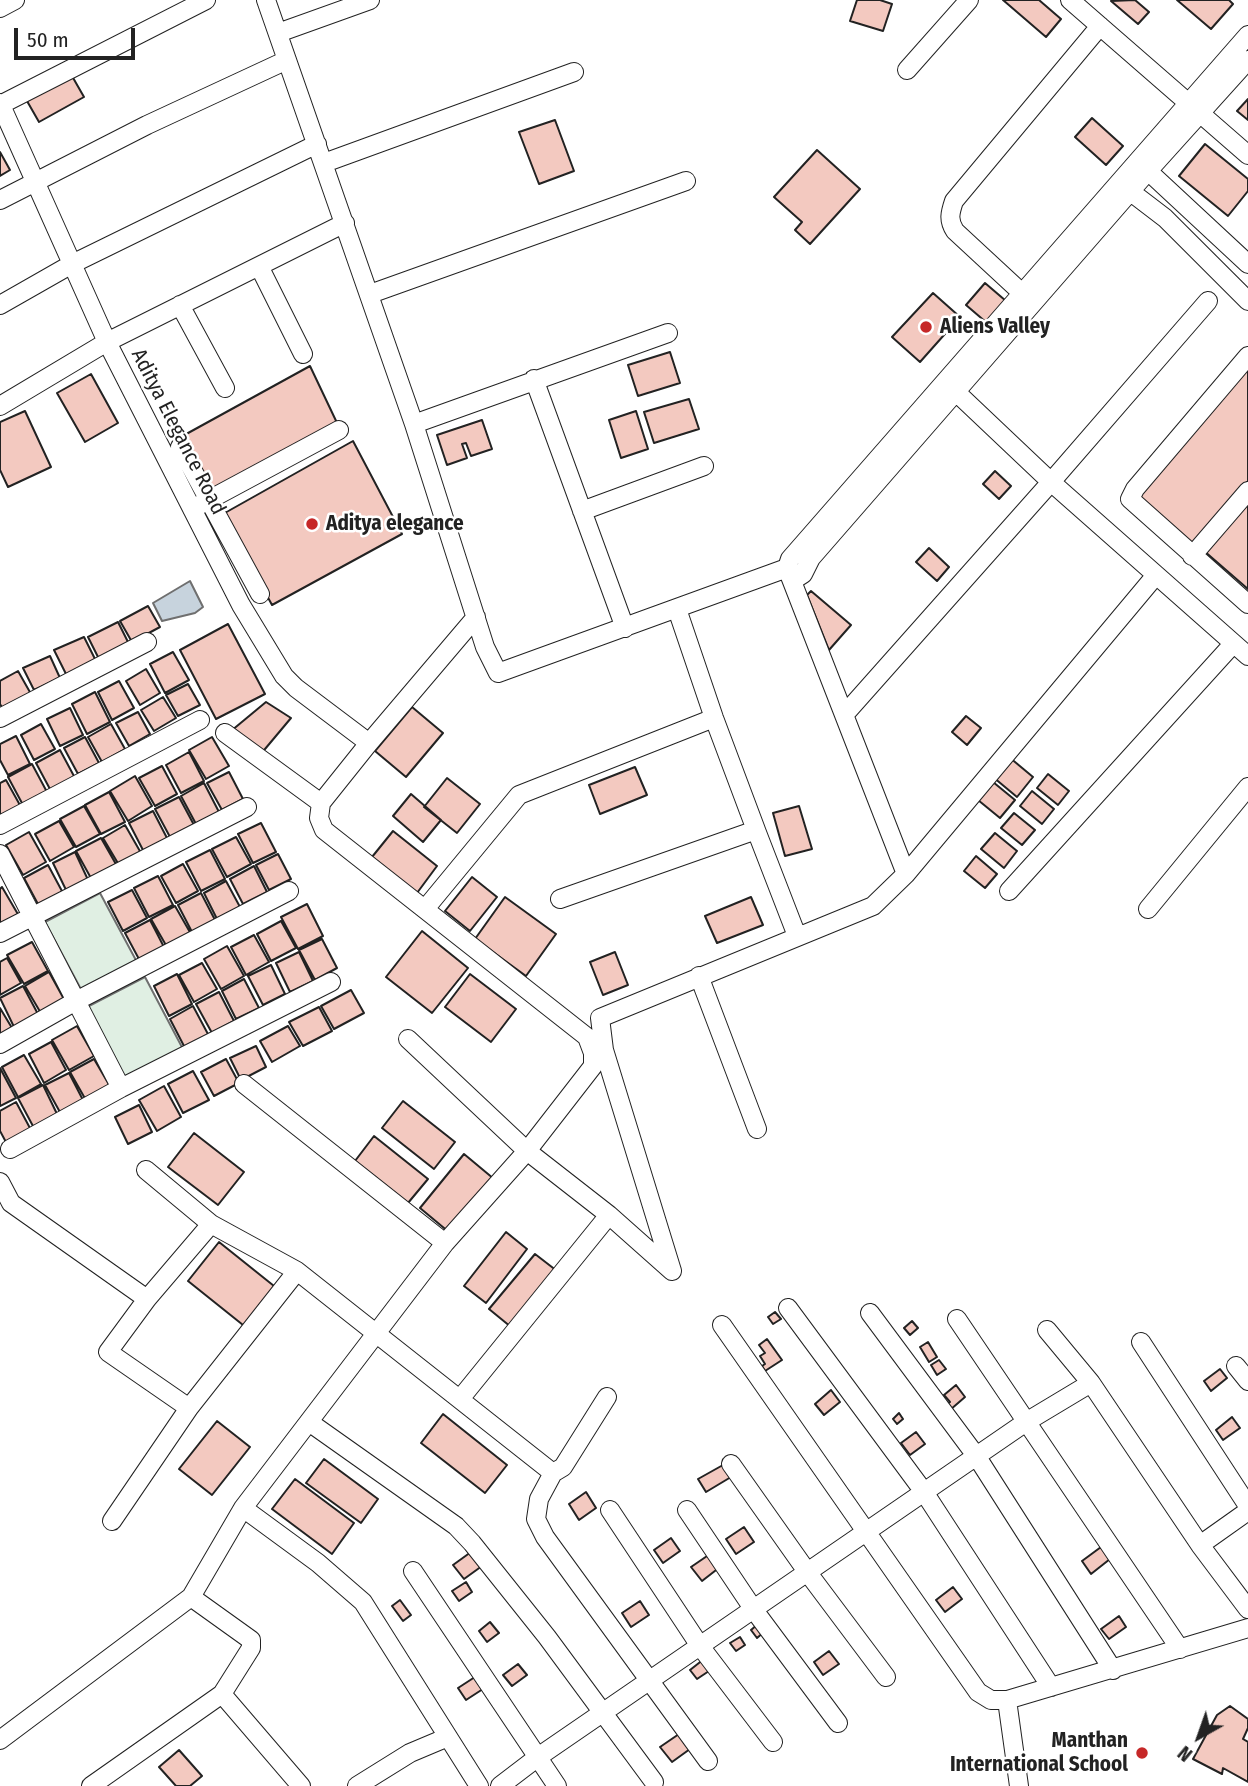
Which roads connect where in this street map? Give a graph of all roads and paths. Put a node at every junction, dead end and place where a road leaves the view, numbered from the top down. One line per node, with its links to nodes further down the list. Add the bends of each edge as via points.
1 (15, 0): 7 (street)
2 (206, 0): 15 (street)
3 (267, 0): 9 (street)
4 (370, 0): 9 (street)
5 (969, 0): 13 (street)
6 (1070, 0): 8 (street)
7 (0, 8)
8 (1100, 26): 16 (street); 30 (street, via 954,201 950,216 955,231)
9 (278, 33): 11 (street)
10 (1248, 35): 16 (street)
11 (287, 60): 17 (street); 21 (street)
12 (1248, 60): 16 (street)
13 (907, 70)
14 (574, 72): 19 (street)
15 (0, 104): 21 (street, Aditya Elegance Road)
16 (1194, 108): 18 (street); 20 (street); 30 (street)
17 (317, 144): 19 (street); 26 (street)
18 (1248, 155)
19 (324, 163): 25 (street)
20 (1148, 170): 23 (street); 27 (street)
21 (37, 181): 24 (street); 26 (street, Aditya Elegance Road)
22 (686, 181): 29 (street)
23 (1131, 192): 31 (street, via 1165,218); 41 (street)
24 (0, 200)
25 (345, 223): 28 (street); 29 (street)
26 (72, 264): 33 (street); 36 (street, Aditya Elegance Road)
27 (1248, 264)
28 (259, 266): 34 (street); 37 (street)
29 (370, 294): 43 (street)
30 (1023, 294): 52 (street)
31 (1248, 300)
32 (1208, 301): 47 (street)
33 (0, 305)
34 (180, 305): 36 (street); 40 (street)
35 (668, 333): 39 (street)
36 (107, 342): 42 (street); 51 (street, Aditya Elegance Road)
37 (303, 354)
38 (1248, 356): 53 (street, via 1131,495 1130,499)
39 (534, 379): 43 (street); 50 (street)
40 (225, 388)
41 (956, 392): 47 (street); 52 (street)
42 (0, 406)
43 (414, 424): 59 (street)
44 (339, 430): 49 (street)
45 (180, 447): 49 (street)
46 (704, 466): 50 (street)
47 (1051, 482): 55 (street); 64 (street)
48 (1248, 491): 53 (street)
49 (211, 505): 51 (street); 56 (street)
50 (582, 511): 60 (street)
51 (194, 514): 69 (street, Aditya Elegance Road, via 241,606 284,676)
52 (805, 554): 54 (street, via 790,559)
53 (1192, 556): 57 (street)
54 (789, 575): 58 (street); 64 (street)
55 (1156, 575): 62 (street); 76 (street)
56 (260, 594)
57 (1248, 604)
58 (677, 609): 60 (street); 66 (street)
59 (476, 617): 60 (street, via 498,673); 69 (street)
60 (625, 628)
61 (146, 642): 65 (street)
62 (1233, 644): 63 (street); 78 (street)
63 (1248, 656)
64 (844, 715): 76 (street)
65 (0, 718)
66 (714, 718): 74 (street); 80 (street, via 519,794)
67 (200, 720): 73 (street)
68 (225, 733): 71 (street)
69 (369, 743): 71 (street)
70 (1248, 787): 81 (street)
71 (321, 803): 80 (street, via 319,818 324,830)
72 (247, 807): 82 (street)
73 (0, 825)
74 (756, 830): 79 (street); 84 (street)
75 (0, 854): 82 (street)
76 (906, 874): 84 (street, via 873,906)
77 (289, 891): 87 (street)
78 (1009, 891)
79 (560, 898)
80 (425, 909): 94 (street, via 587,1037 593,1066)
81 (1148, 909)
82 (32, 916): 83 (street); 87 (street)
83 (0, 933)
84 (797, 936): 85 (street)
85 (699, 976): 92 (street); 97 (street, via 600,1018 604,1050 672,1271)
86 (331, 982): 91 (street)
87 (76, 1001): 89 (street); 91 (street)
88 (408, 1039): 94 (street)
89 (0, 1044)
90 (244, 1084): 99 (street)
91 (121, 1088): 93 (street)
92 (757, 1129)
93 (10, 1149)
94 (527, 1151): 97 (street); 99 (street)
95 (146, 1170): 98 (street)
96 (0, 1182): 101 (street, via 11,1203)
97 (609, 1215): 113 (street)
98 (211, 1224): 100 (street); 101 (street)
99 (445, 1242): 107 (street)
100 (297, 1271): 107 (street); 114 (street)
101 (147, 1299): 114 (street, via 108,1352)
102 (788, 1308): 120 (street)
103 (870, 1313): 117 (street)
104 (957, 1319): 116 (street)
105 (722, 1325): 126 (street)
106 (1047, 1331): 111 (street)
107 (376, 1334): 113 (street); 115 (street)
108 (1142, 1342): 122 (street)
109 (1236, 1366): 110 (street)
110 (1248, 1381)
111 (1091, 1383): 116 (street); 127 (street)
112 (607, 1397): 119 (street, via 563,1468)
113 (460, 1399): 119 (street)
114 (189, 1408): 125 (street)
115 (309, 1422): 121 (street); 142 (street, via 456,1526)
116 (1026, 1422): 117 (street); 135 (street)
117 (977, 1457): 120 (street); 136 (street)
118 (731, 1464): 129 (street)
119 (553, 1473): 138 (street, via 539,1499 536,1519)
120 (923, 1492): 126 (street); 139 (street)
121 (243, 1508): 130 (street); 144 (street, via 363,1602)
122 (1248, 1509): 127 (street)
123 (610, 1510): 134 (street)
124 (687, 1510): 132 (street)
125 (112, 1521)
126 (867, 1532): 129 (street); 141 (street, via 978,1692 991,1700)
127 (1200, 1545): 131 (street)
128 (413, 1571): 147 (street)
129 (808, 1573): 132 (street); 137 (street)
130 (191, 1597): 140 (street, via 251,1640); 145 (street)
131 (1248, 1609)
132 (754, 1610): 134 (street); 143 (street)
133 (1248, 1628): 135 (street)
134 (701, 1646): 138 (street); 146 (street)
135 (1180, 1649): 136 (street)
136 (1112, 1670): 139 (street)
137 (886, 1677)
138 (649, 1681): 142 (street); 148 (street)
139 (1051, 1686): 141 (street)
140 (222, 1694): 150 (street); 151 (street)
141 (1007, 1700): 156 (street)
142 (603, 1713): 147 (street); 149 (street)
143 (838, 1723)
144 (448, 1737): 152 (street, via 410,1753); 153 (street)
145 (0, 1740)
146 (773, 1742)
147 (538, 1757): 154 (street); 155 (street)
148 (708, 1761)
149 (654, 1782)
150 (91, 1786)
151 (301, 1786)
152 (357, 1786)
153 (479, 1786)
154 (500, 1786)
155 (557, 1786)
156 (1018, 1786)

